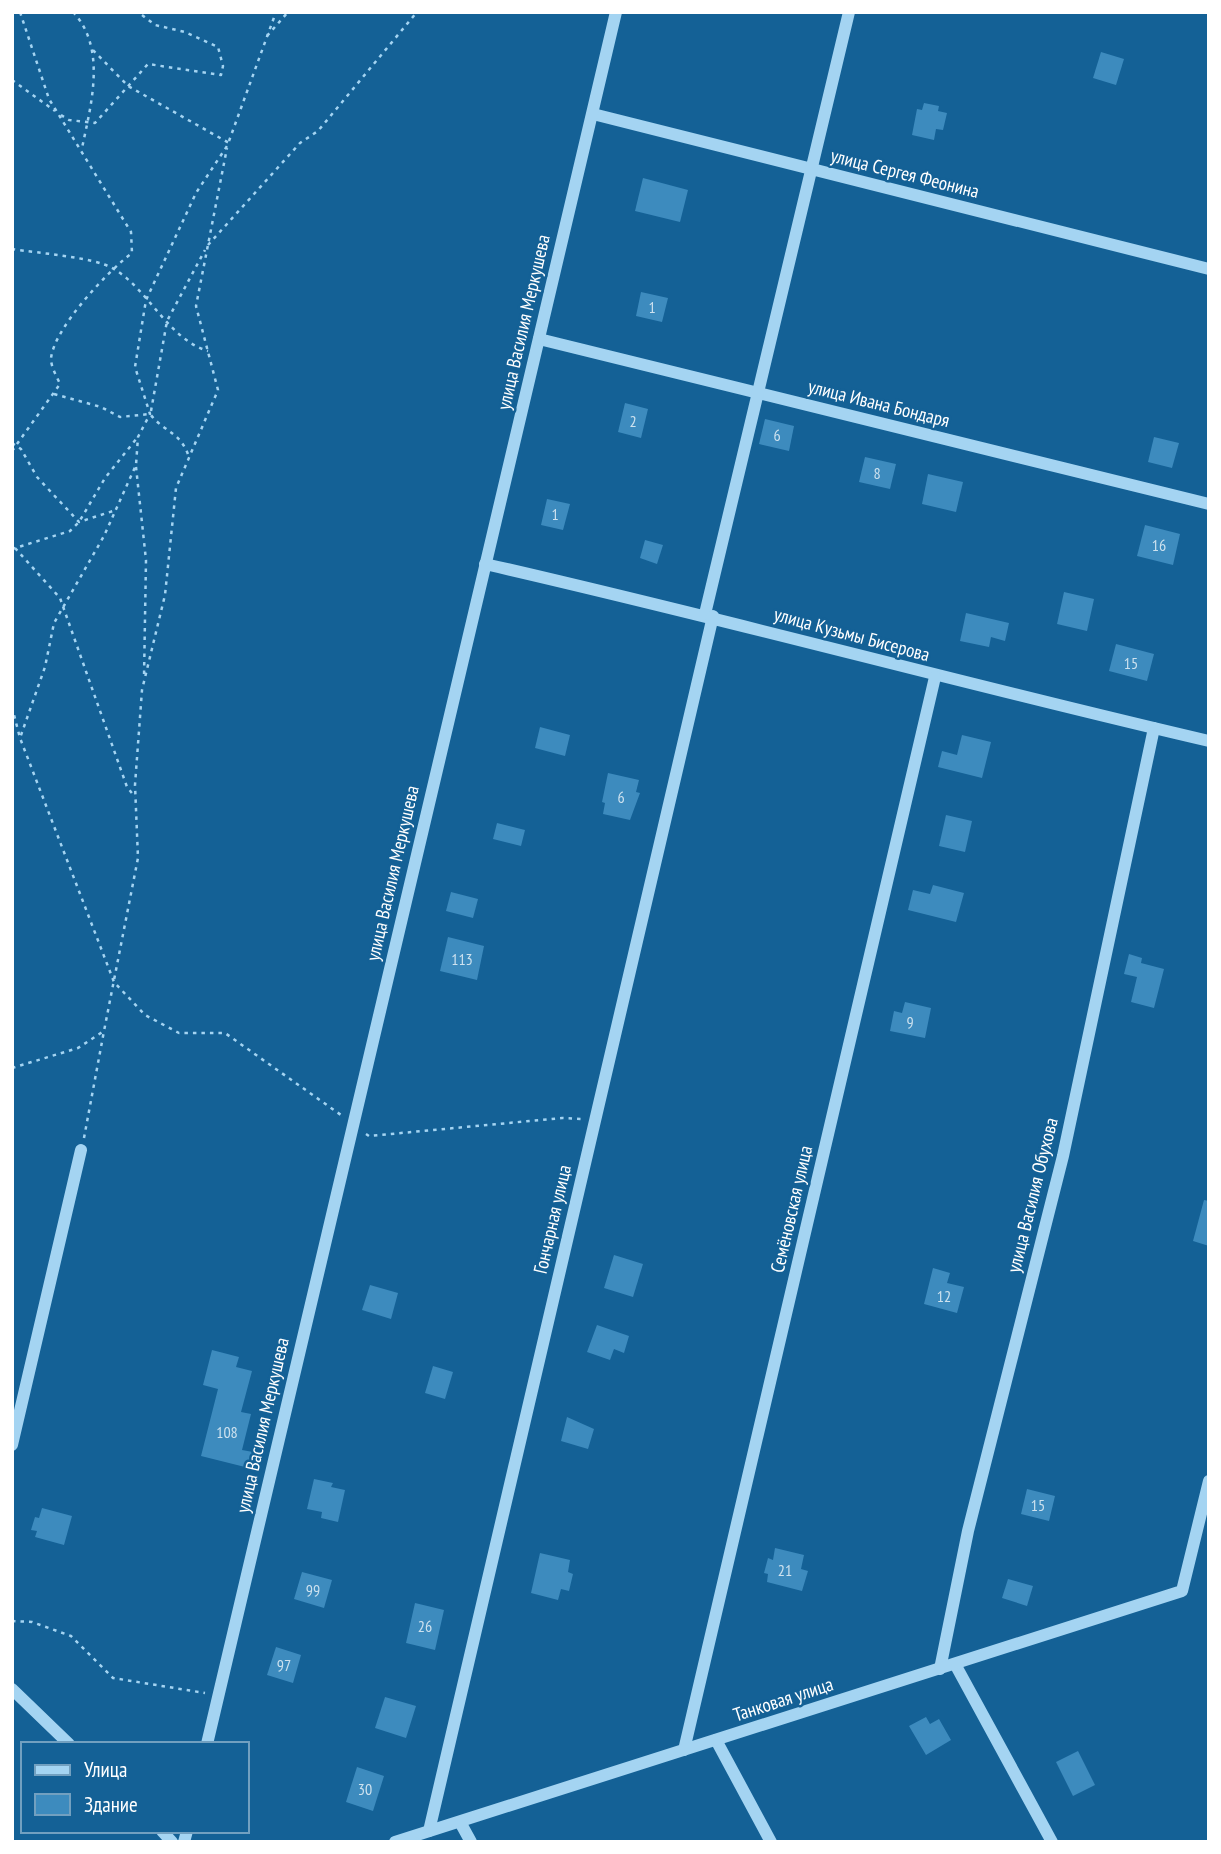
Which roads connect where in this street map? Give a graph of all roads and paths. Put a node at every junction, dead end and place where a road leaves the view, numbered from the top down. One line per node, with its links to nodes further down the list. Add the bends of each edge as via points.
1 (20, 12): 13 (path, via 49,99)
2 (73, 12): 10 (path)
3 (138, 12): 12 (path, via 155,25 186,32 218,47 223,66 221,75 207,75 148,64)
4 (276, 12): 9 (path)
5 (288, 12): 9 (path)
6 (417, 12): 19 (path, via 318,131 300,143)
7 (616, 12): 14 (street, улица Василия Меркушева)
8 (849, 12): 18 (street, Гончарная улица)
9 (265, 37): 16 (path)
10 (93, 50): 12 (path); 15 (path)
11 (12, 80): 13 (path)
12 (128, 86): 15 (path, via 95,123); 16 (path)
13 (59, 114): 15 (path); 17 (path)
14 (593, 114): 18 (street, улица Сергея Феонина); 25 (street, улица Василия Меркушева)
15 (87, 122): 17 (path)
16 (229, 143): 19 (path); 23 (path, via 196,192)
17 (82, 148): 21 (path, via 131,232 132,253)
18 (811, 169): 22 (street, улица Сергея Феонина); 27 (street, Гончарная улица)
19 (207, 246): 24 (path); 26 (path, via 196,306)
20 (12, 249): 21 (path)
21 (113, 268): 23 (path); 28 (path, via 57,336 51,361 60,384)
22 (1209, 269)
23 (146, 300): 24 (path); 29 (path, via 135,367)
24 (167, 321): 26 (path); 29 (path)
25 (539, 339): 27 (street, улица Ивана Бондаря); 40 (street, улица Василия Меркушева)
26 (208, 351): 34 (path, via 218,390)
27 (757, 393): 36 (street, улица Ивана Бондаря); 42 (street, Гончарная улица)
28 (54, 394): 29 (path, via 120,417); 32 (path)
29 (150, 414): 30 (path); 34 (path, via 178,436)
30 (138, 437): 35 (path); 38 (path, via 105,478)
31 (12, 443): 32 (path)
32 (17, 446): 33 (path); 38 (path, via 37,477)
33 (12, 451)
34 (189, 457): 44 (path, via 176,488 166,595)
35 (136, 465): 37 (path); 44 (path, via 146,560)
36 (1209, 504)
37 (116, 510): 38 (path); 41 (path)
38 (79, 522): 39 (path, via 70,531)
39 (14, 549): 41 (path)
40 (485, 564): 42 (street, улица Кузьмы Бисерова); 54 (street, улица Василия Меркушева)
41 (63, 607): 47 (path, via 54,623 45,667); 49 (path, via 127,787)
42 (709, 615): 43 (street, улица Кузьмы Бисерова); 53 (street, Гончарная улица)
43 (935, 677): 46 (street, улица Кузьмы Бисерова); 66 (street, Семёновская улица)
44 (144, 684): 49 (path)
45 (12, 707): 47 (path)
46 (1154, 728): 48 (street, улица Кузьмы Бисерова); 60 (street, улица Василия Обухова, via 1063,1156 968,1531)
47 (20, 737): 50 (path)
48 (1209, 741)
49 (135, 797): 50 (path, via 138,858)
50 (114, 982): 51 (path); 54 (path, via 145,1016 179,1033 225,1033)
51 (104, 1031): 52 (path, via 78,1048); 55 (path)
52 (12, 1068)
53 (595, 1121): 54 (path, via 550,1119 369,1136); 68 (street, Гончарная улица)
54 (353, 1124): 62 (street, улица Василия Меркушева)
55 (81, 1150): 56 (street)
56 (12, 1445)
57 (1209, 1480): 59 (street, Танковая улица, via 1182,1591)
58 (12, 1621): 62 (path, via 32,1622 71,1636 113,1678)
59 (956, 1664): 60 (street, Танковая улица); 72 (street)
60 (940, 1669): 63 (street, Танковая улица)
61 (12, 1689): 64 (street)
62 (218, 1696): 65 (street, улица Василия Меркушева)
63 (716, 1740): 66 (street, Танковая улица); 71 (street)
64 (67, 1742)
65 (207, 1742)
66 (684, 1749): 67 (street, Танковая улица)
67 (460, 1822): 68 (street, Танковая улица); 70 (street)
68 (429, 1831): 69 (street, Танковая улица)
69 (395, 1842)
70 (471, 1842)
71 (771, 1842)
72 (1052, 1842)

